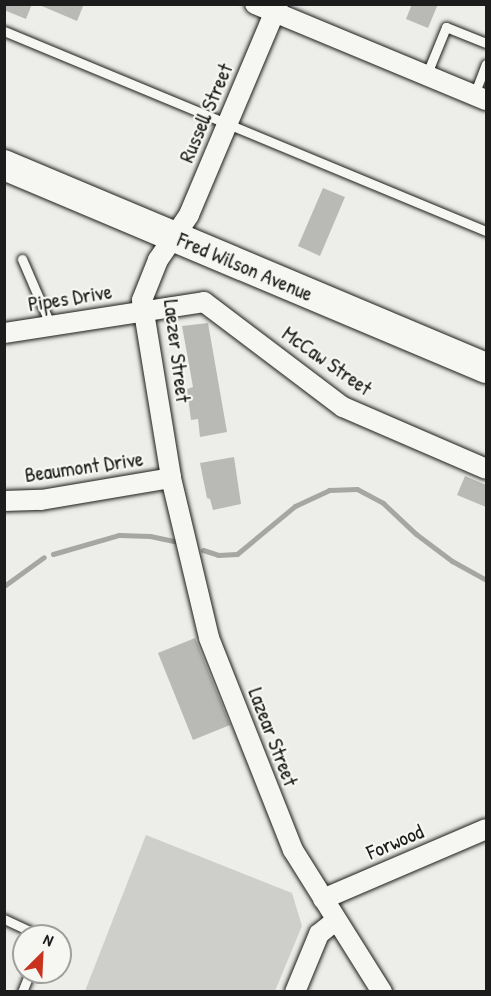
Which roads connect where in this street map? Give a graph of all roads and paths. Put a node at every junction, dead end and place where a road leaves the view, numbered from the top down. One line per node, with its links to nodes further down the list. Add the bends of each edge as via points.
1 (255, 4): 2 (street)
2 (277, 9): 6 (street); 8 (street, Russell Street)
3 (4, 31): 8 (lane)
4 (486, 44): 6 (lane, via 446,27)
5 (486, 64): 7 (lane)
6 (426, 76): 7 (street)
7 (480, 98)
8 (226, 125): 10 (lane); 11 (street, Russell Street, via 189,215)
9 (4, 165): 11 (main road, Fred Wilson Avenue)
10 (486, 231)
11 (174, 237): 13 (street, Laezer Street, via 158,260 142,300); 16 (main road, Fred Wilson Avenue)
12 (22, 259): 14 (lane)
13 (144, 310): 14 (street, Pipes Drive); 17 (street, McCaw Street, via 204,302 343,407); 18 (street, Laezer Street)
14 (51, 326): 15 (street, Pipes Drive)
15 (4, 333)
16 (486, 368)
17 (486, 469)
18 (171, 478): 19 (street, Beaumont Drive, via 41,500); 21 (street, Lazear Street, via 208,638 293,850)
19 (4, 501)
20 (486, 829): 21 (street, Forwood)
21 (322, 899): 22 (street, Lazear Street)
22 (336, 920): 23 (street, via 319,934); 24 (street, Lazear Street)
23 (294, 992)
24 (382, 992)

